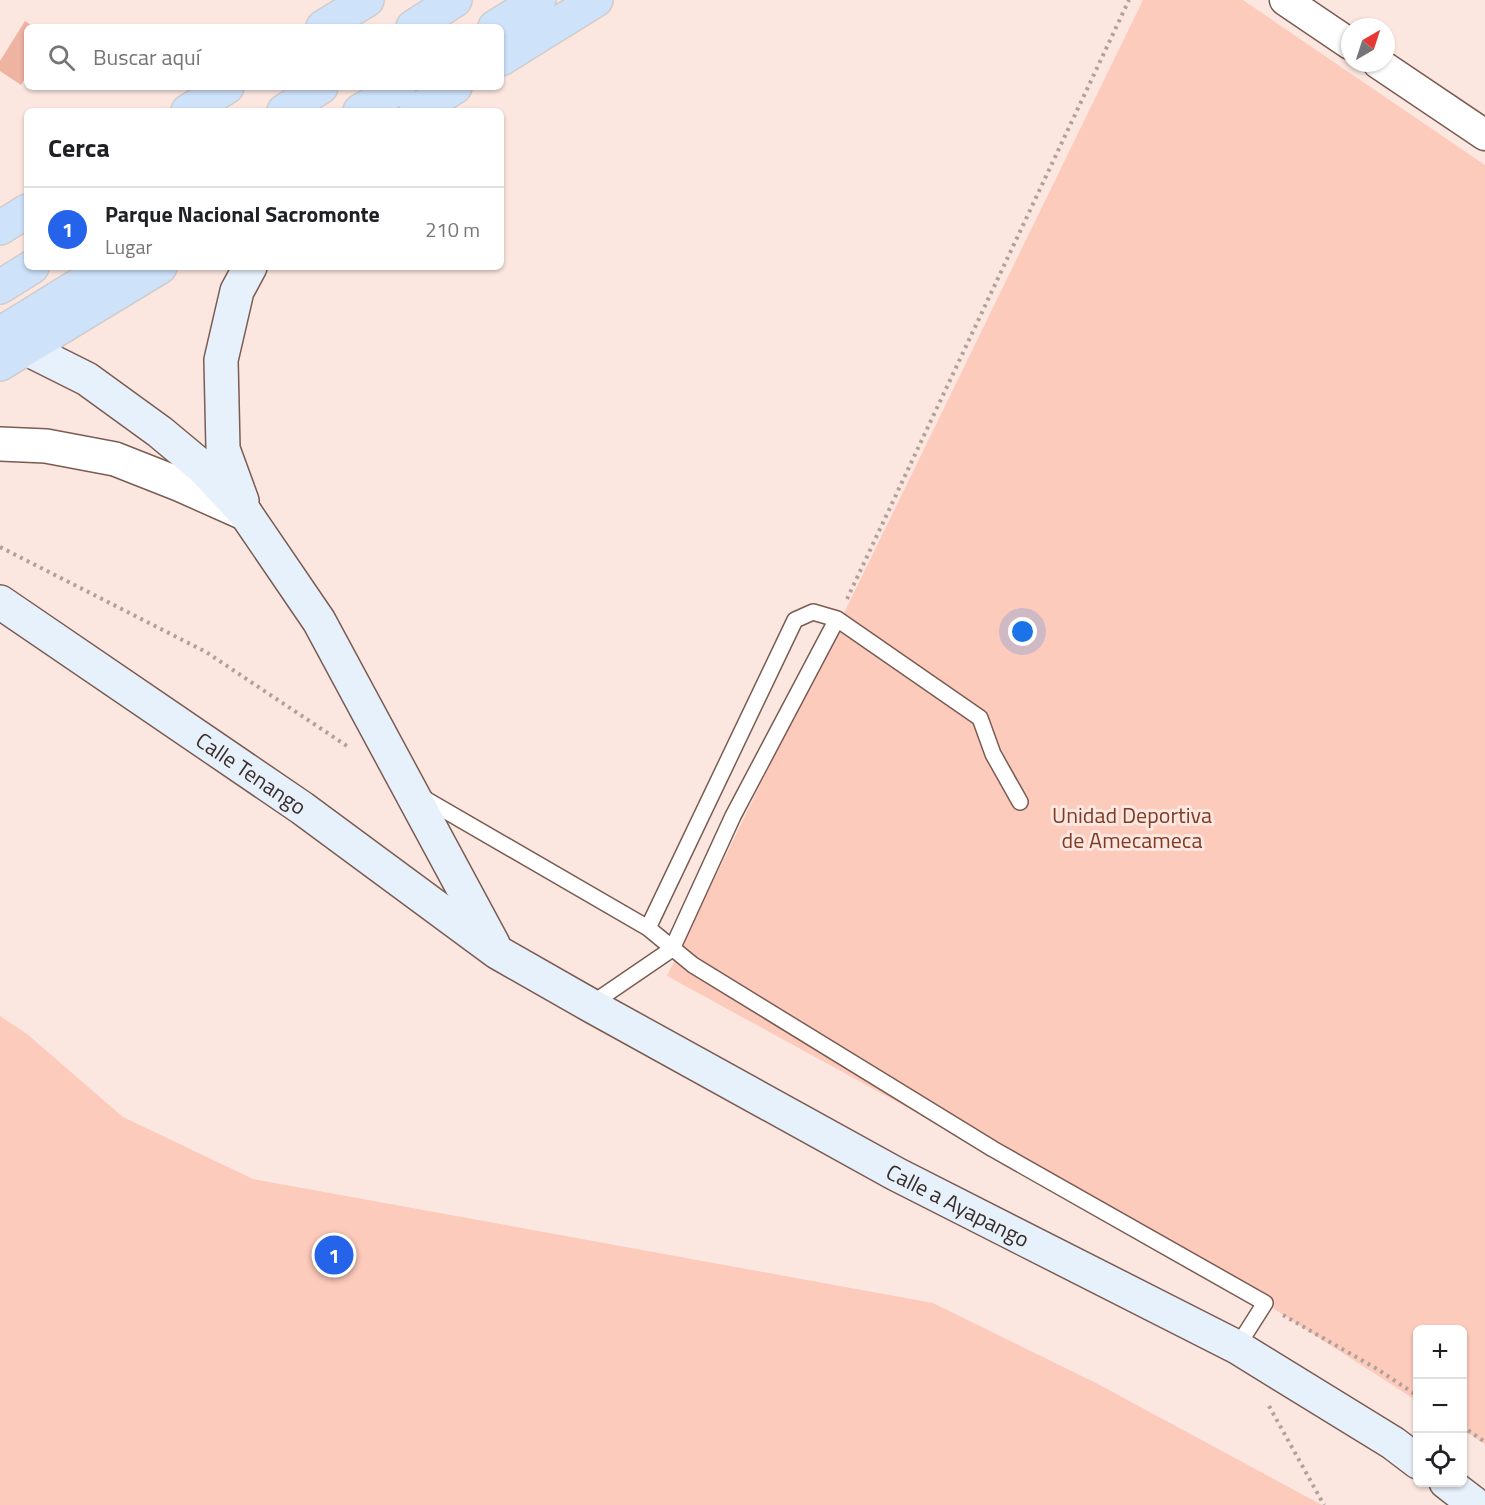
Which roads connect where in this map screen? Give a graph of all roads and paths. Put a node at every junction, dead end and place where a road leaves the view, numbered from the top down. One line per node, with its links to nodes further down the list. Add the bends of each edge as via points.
1 (367, 0): 7 (main road)
2 (455, 0): 8 (main road)
3 (539, 0): 9 (main road)
4 (596, 0): 11 (main road)
5 (1129, 0): 34 (path)
6 (1285, 0): 10 (street)
7 (328, 24)
8 (418, 24)
9 (500, 24)
10 (1341, 38)
11 (504, 56)
12 (1391, 72): 21 (street)
13 (222, 90): 17 (main road)
14 (316, 90): 18 (main road)
15 (394, 90): 19 (main road)
16 (449, 90): 20 (main road)
17 (193, 108)
18 (289, 108)
19 (365, 108)
20 (421, 108)
21 (1485, 135)
22 (24, 213): 23 (main road)
23 (0, 228)
24 (27, 270): 28 (main road)
25 (104, 270): 29 (main road)
26 (154, 270): 29 (main road)
27 (248, 270): 31 (main road, via 237,291 221,360 223,449)
28 (0, 287)
29 (6, 346): 31 (main road, via 87,379 202,467)
30 (0, 444): 31 (street, via 46,446 115,459)
31 (246, 514): 36 (main road, via 319,621)
32 (0, 547): 35 (path, via 206,652)
33 (0, 602): 40 (main road, Calle Tenango, via 302,808)
34 (837, 619): 37 (lane, via 980,718 993,754); 38 (lane, via 813,612 795,620); 39 (lane, via 733,816)
35 (354, 751)
36 (410, 790): 38 (lane); 40 (main road)
37 (1020, 802)
38 (648, 927): 39 (lane)
39 (672, 949): 41 (lane); 42 (lane, via 993,1149)
40 (497, 952): 41 (main road, Calle a Ayapango)
41 (590, 1005): 43 (main road, Calle a Ayapango, via 896,1174)
42 (1265, 1303): 43 (lane); 44 (path)
43 (1237, 1347): 48 (main road, Calle a Ayapango)
44 (1413, 1393)
45 (1266, 1399): 50 (path)
46 (1467, 1429): 47 (path)
47 (1485, 1442)
48 (1413, 1458)
49 (1453, 1487): 51 (main road)
50 (1324, 1505)
51 (1476, 1505)

